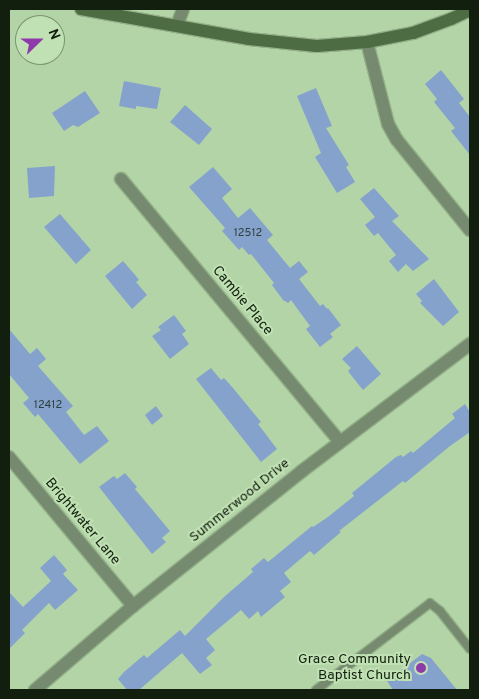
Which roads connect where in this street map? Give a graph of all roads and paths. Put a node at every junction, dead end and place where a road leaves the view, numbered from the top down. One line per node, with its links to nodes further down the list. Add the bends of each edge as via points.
1 (82, 9): 4 (street)
2 (182, 9): 4 (street)
3 (470, 10): 5 (street, via 413,33)
4 (177, 26): 5 (street, via 290,44 317,46)
5 (367, 42): 7 (street, via 388,124 397,140)
6 (121, 179): 9 (street, Cambie Place)
7 (470, 230)
8 (470, 344): 9 (street, Summerwood Drive)
9 (340, 442): 11 (street, Summerwood Drive)
10 (9, 457): 11 (street, Brightwater Lane)
11 (133, 606): 13 (street, Summerwood Drive)
12 (470, 649): 14 (lane, via 440,611 430,604)
13 (35, 690)
14 (316, 690)

